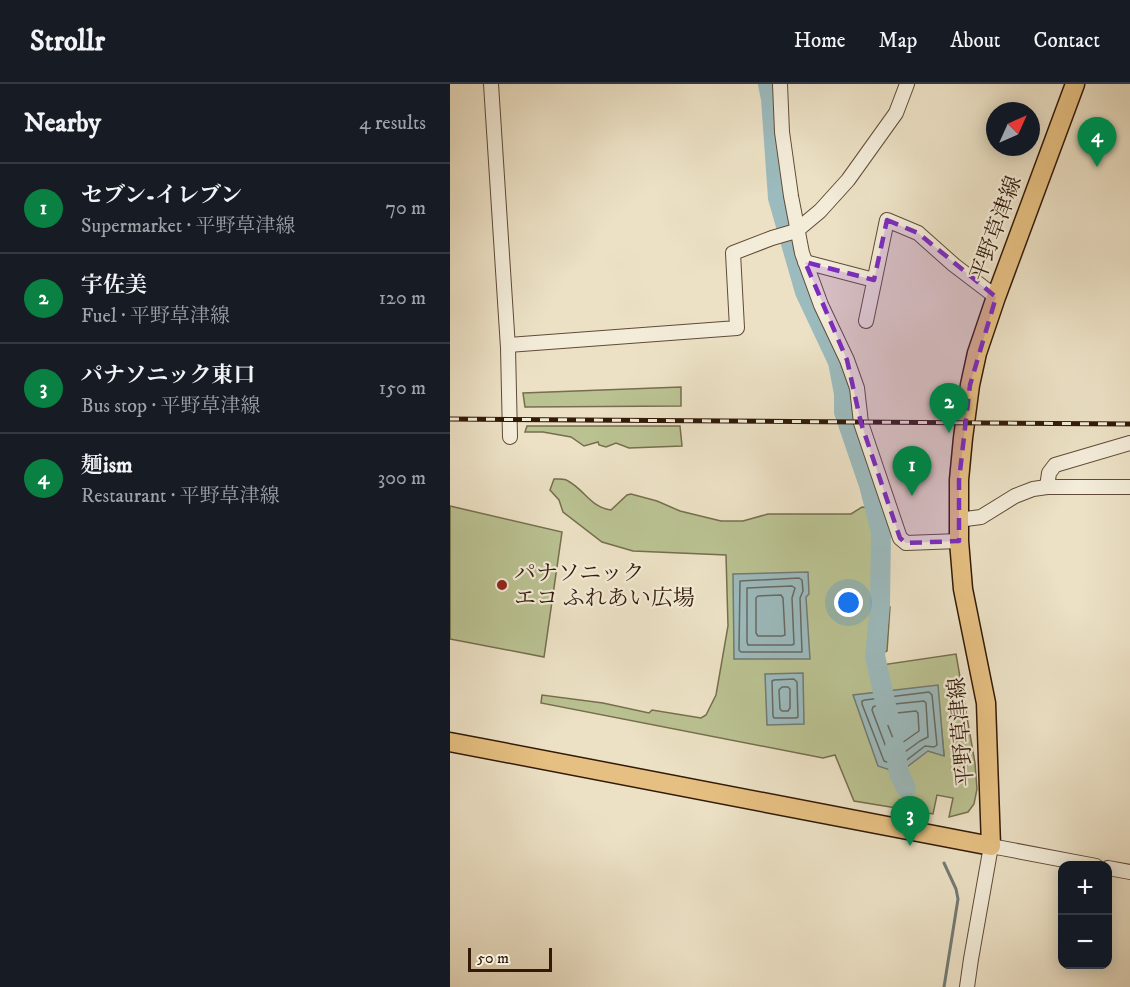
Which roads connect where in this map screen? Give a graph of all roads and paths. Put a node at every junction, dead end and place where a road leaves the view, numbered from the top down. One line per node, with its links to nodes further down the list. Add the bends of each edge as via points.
1 (490, 84): 10 (street)
2 (780, 84): 5 (street)
3 (908, 84): 5 (street, via 896,113 848,180 820,211)
4 (1075, 84): 8 (main road, 平野草津線)
5 (790, 233): 6 (street); 10 (street, via 733,253 737,328)
6 (805, 262): 7 (street); 16 (street, via 851,369 861,423 900,538 906,543)
7 (874, 280): 8 (street, via 887,220 918,233); 9 (street)
8 (996, 297): 15 (main road, 平野草津線, via 970,385)
9 (866, 321)
10 (508, 345): 11 (street)
11 (510, 437)
12 (1130, 443): 13 (street, via 1055,465 1048,473)
13 (1047, 487): 14 (street); 15 (street, via 1015,496 981,517)
14 (1130, 487)
15 (958, 520): 16 (main road, 平野草津線)
16 (959, 541): 18 (main road, 平野草津線, via 963,589 986,703)
17 (450, 742): 18 (main road)
18 (991, 846): 19 (street); 22 (street)
19 (1070, 861)
20 (1112, 869): 21 (street)
21 (1130, 872)
22 (967, 987)

